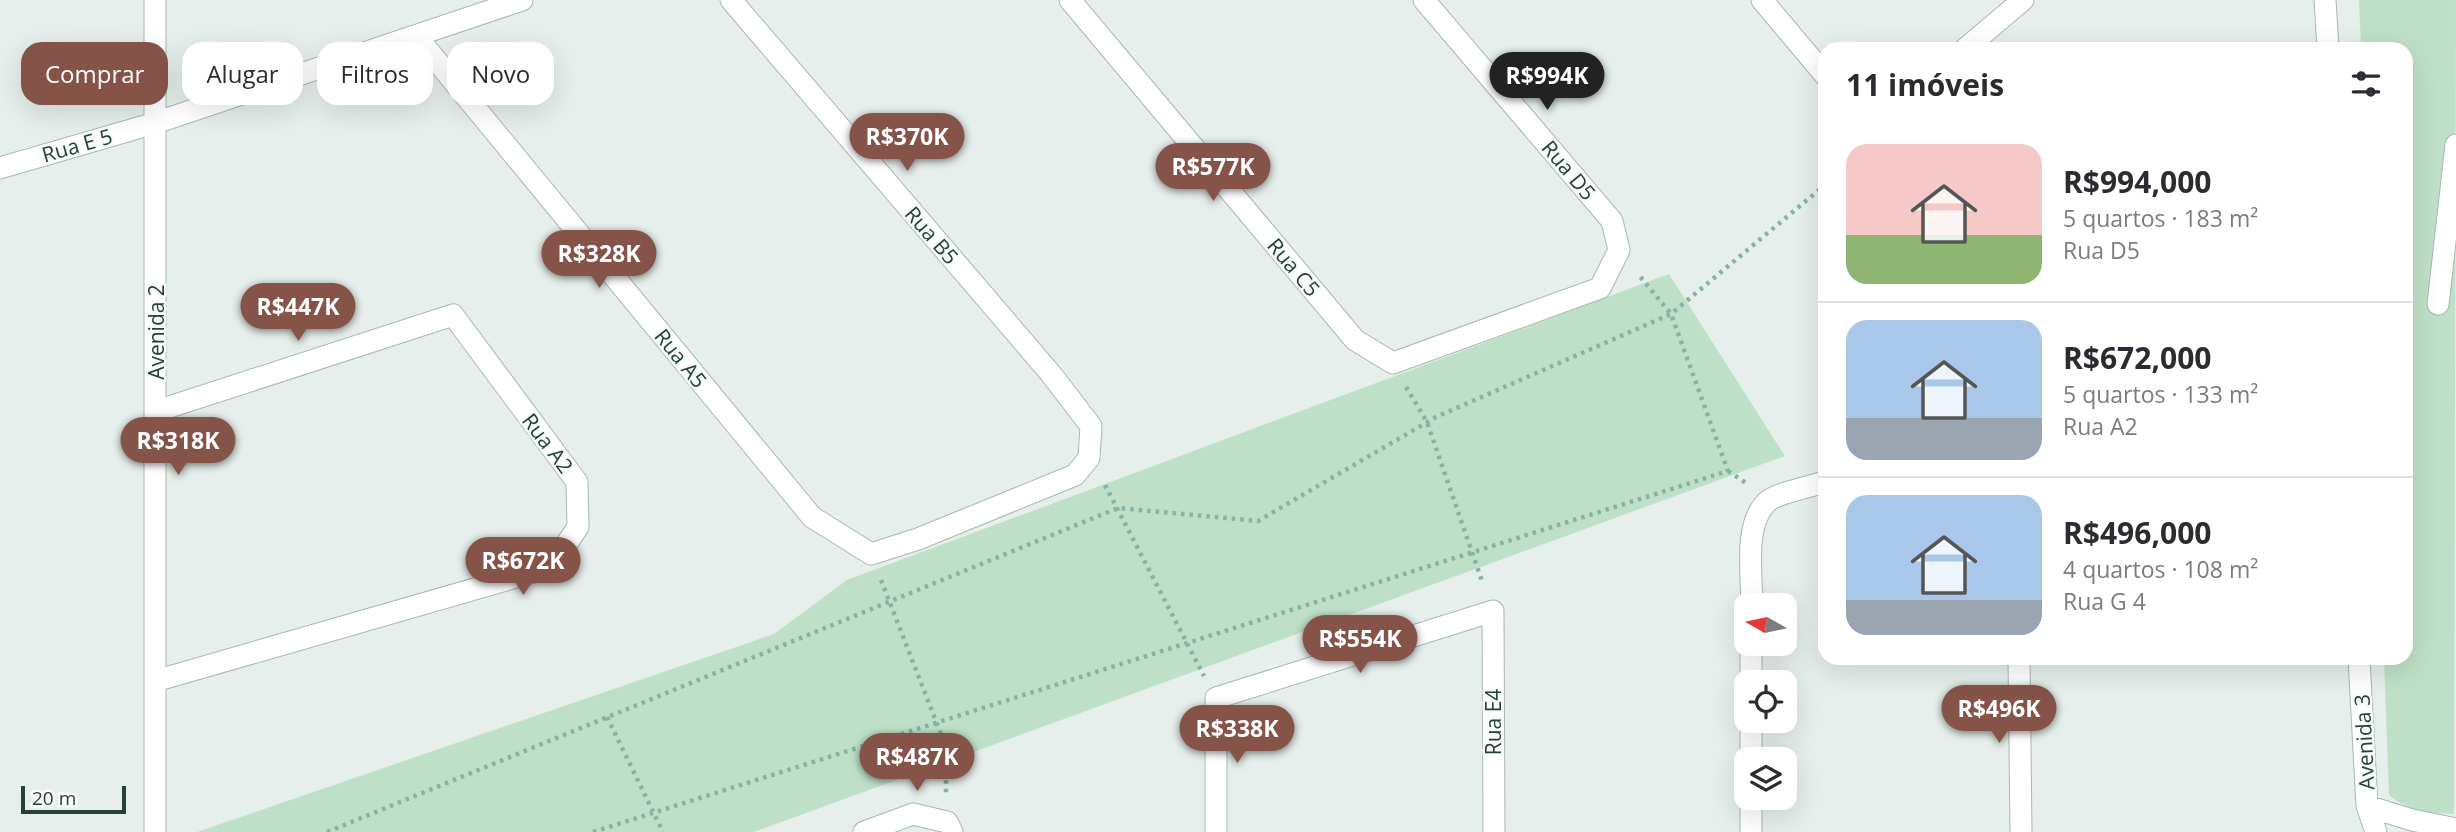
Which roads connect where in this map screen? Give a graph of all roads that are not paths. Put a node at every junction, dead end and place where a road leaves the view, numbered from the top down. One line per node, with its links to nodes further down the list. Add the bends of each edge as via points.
1 (155, 0): 13 (street, Avenida 2)
2 (522, 0): 9 (street, Rua E 5)
3 (731, 0): 20 (street, Rua B5, via 1091,426 1089,458 1075,475)
4 (1070, 0): 16 (street, Rua C5, via 1355,340 1392,363 1600,288)
5 (1424, 0): 16 (street, Rua D5, via 1612,220)
6 (1762, 0): 12 (street)
7 (2023, 0): 10 (street)
8 (2325, 0): 11 (street)
9 (417, 37): 13 (street, Rua E 5); 20 (street, Rua A5, via 812,517)
10 (1973, 42)
11 (2328, 42)
12 (1818, 67)
13 (155, 123): 15 (street, Rua E 5); 18 (street, Avenida 2)
14 (2456, 145): 17 (street)
15 (0, 167)
16 (1619, 250)
17 (2438, 304)
18 (157, 411): 24 (street, Avenida 2); 24 (street, Rua A2, via 453,315 578,482 578,527 551,567)
19 (1818, 484): 21 (street, via 1769,499 1756,517)
20 (872, 554)
21 (1752, 593)
22 (2020, 665): 34 (street)
23 (2361, 665): 26 (street, Avenida 3)
24 (155, 681): 29 (street, Avenida 2)
25 (1751, 810): 33 (street)
26 (2372, 824): 28 (street, via 2412,820)
27 (950, 827): 30 (street, via 913,814)
28 (2456, 829)
29 (155, 832)
30 (864, 832)
31 (1216, 832): 32 (street, Rua E4, via 1216,698 1493,611)
32 (1494, 832)
33 (1751, 832)
34 (2021, 832)

